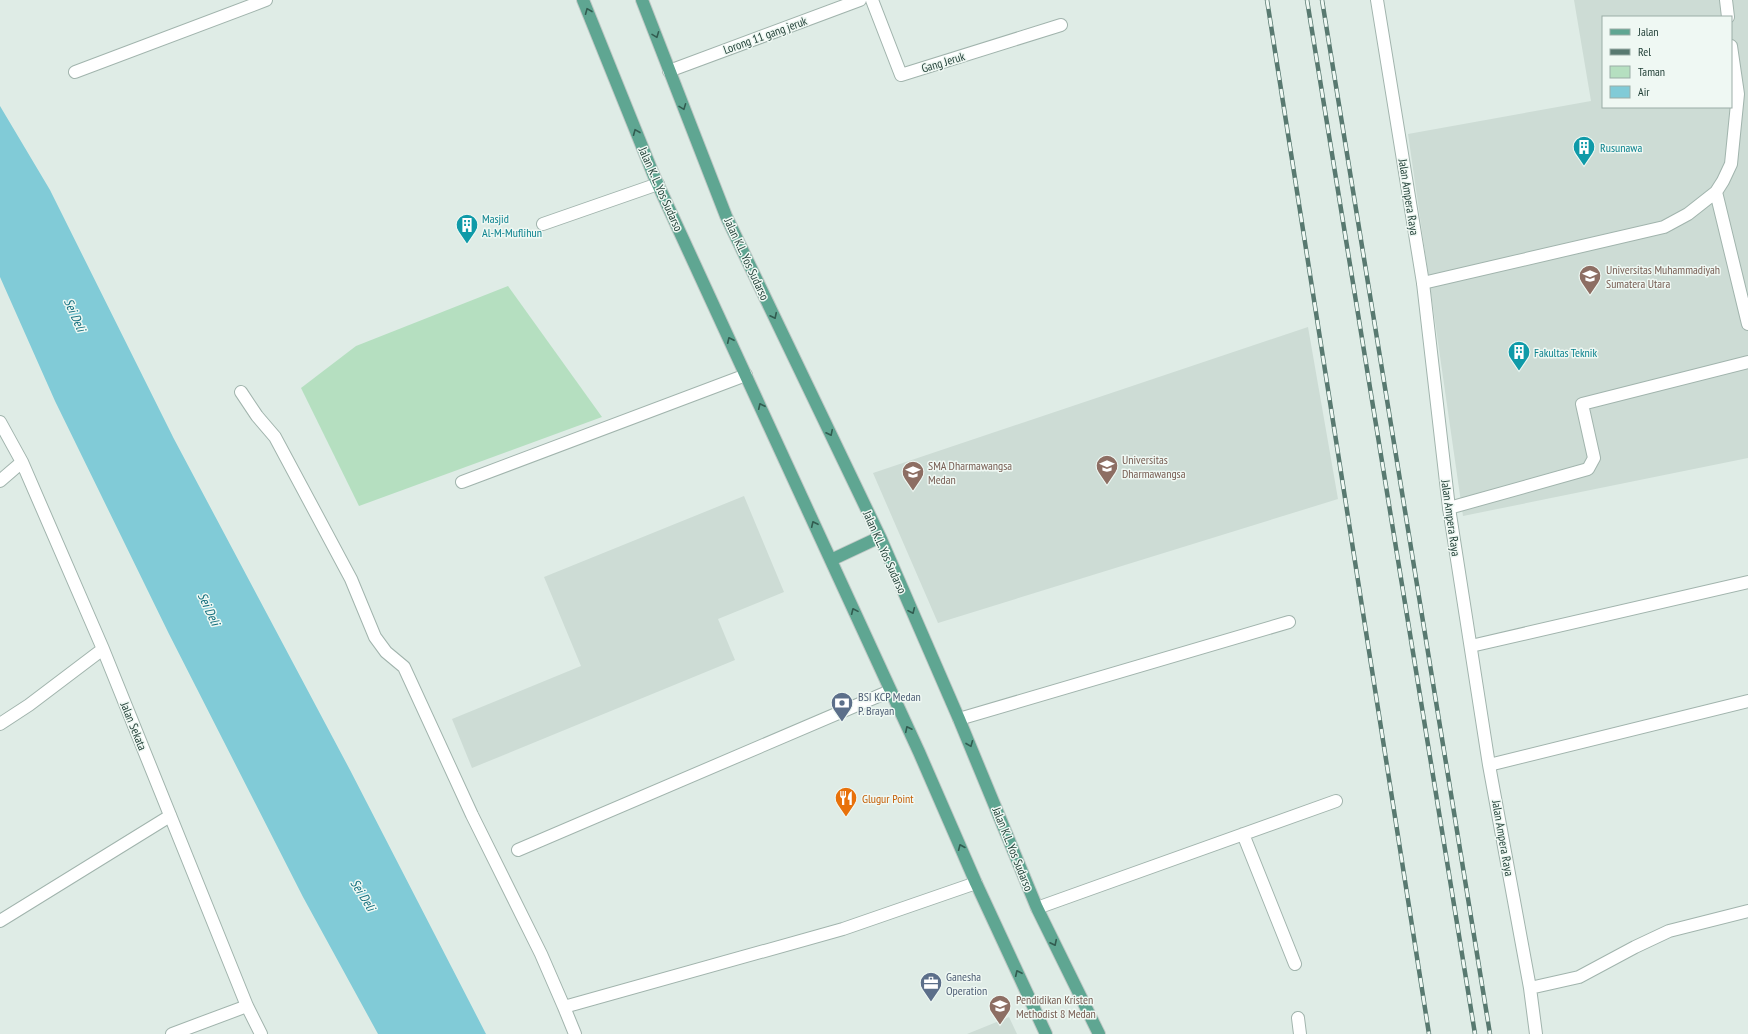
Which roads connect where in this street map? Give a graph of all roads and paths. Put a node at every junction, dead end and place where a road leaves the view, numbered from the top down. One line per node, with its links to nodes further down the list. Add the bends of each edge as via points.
1 (266, 0): 12 (street)
2 (583, 0): 13 (main road, Jalan K. L. Yos Sudarso, one-way to 2)
3 (642, 0): 11 (main road, one-way to 11)
4 (860, 0): 11 (street, Lorong 11 gang jeruk)
5 (872, 0): 9 (street, Gang Jeruk, via 901,75)
6 (1377, 0): 16 (street, Jalan Ampera Raya)
7 (1726, 0): 8 (street)
8 (1728, 16)
9 (1061, 25)
10 (1732, 53): 14 (street, via 1738,94 1731,164)
11 (669, 71): 26 (main road, Jalan K.L. Yos Sudarso, one-way to 26, via 726,216)
12 (75, 72)
13 (658, 184): 15 (street); 19 (main road, Jalan K. L. Yos Sudarso, one-way to 13)
14 (1716, 192): 16 (street, via 1688,214 1664,227); 17 (street)
15 (543, 224)
16 (1423, 283): 25 (street, Jalan Ampera Raya)
17 (1748, 324)
18 (1748, 362): 25 (street, via 1582,404 1594,458 1588,469)
19 (746, 375): 24 (street); 27 (main road, one-way to 19)
20 (241, 392): 48 (street, via 275,437 351,579 375,637 386,652 404,667 472,815 541,954)
21 (0, 422): 22 (street, Jalan Sekata)
22 (22, 462): 23 (street); 31 (street, Jalan Sekata)
23 (0, 481)
24 (462, 482)
25 (1449, 508): 30 (street, Jalan Ampera Raya)
26 (880, 537): 27 (main road); 34 (main road, Jalan K.L. Yos Sudarso, one-way to 34)
27 (831, 560): 32 (main road, one-way to 27)
28 (1748, 582): 30 (street)
29 (1288, 622): 34 (street)
30 (1471, 646): 36 (street, Jalan Ampera Raya)
31 (103, 649): 35 (street); 38 (street, Jalan Sekata)
32 (890, 691): 40 (street); 41 (main road, one-way to 32)
33 (1748, 701): 36 (street)
34 (959, 719): 42 (main road, Jalan K.L. Yos Sudarso, one-way to 42)
35 (0, 724)
36 (1489, 765): 46 (street, Jalan Ampera Raya)
37 (1336, 801): 39 (street)
38 (170, 816): 44 (street); 47 (street, Jalan Sekata)
39 (1243, 834): 42 (street); 45 (street)
40 (518, 850)
41 (976, 883): 48 (street, via 843,929); 54 (main road, one-way to 41)
42 (1037, 908): 50 (main road, Jalan K.L. Yos Sudarso, one-way to 50)
43 (1748, 911): 46 (street, via 1670,930 1579,976)
44 (0, 921)
45 (1295, 964)
46 (1530, 988): 56 (street, Jalan Ampera Raya)
47 (246, 1006): 51 (street); 52 (street, Jalan Sekata)
48 (564, 1008): 53 (street)
49 (1298, 1018): 55 (street)
50 (1096, 1032)
51 (172, 1034)
52 (261, 1034)
53 (575, 1034)
54 (1046, 1034)
55 (1300, 1034)
56 (1536, 1034)

